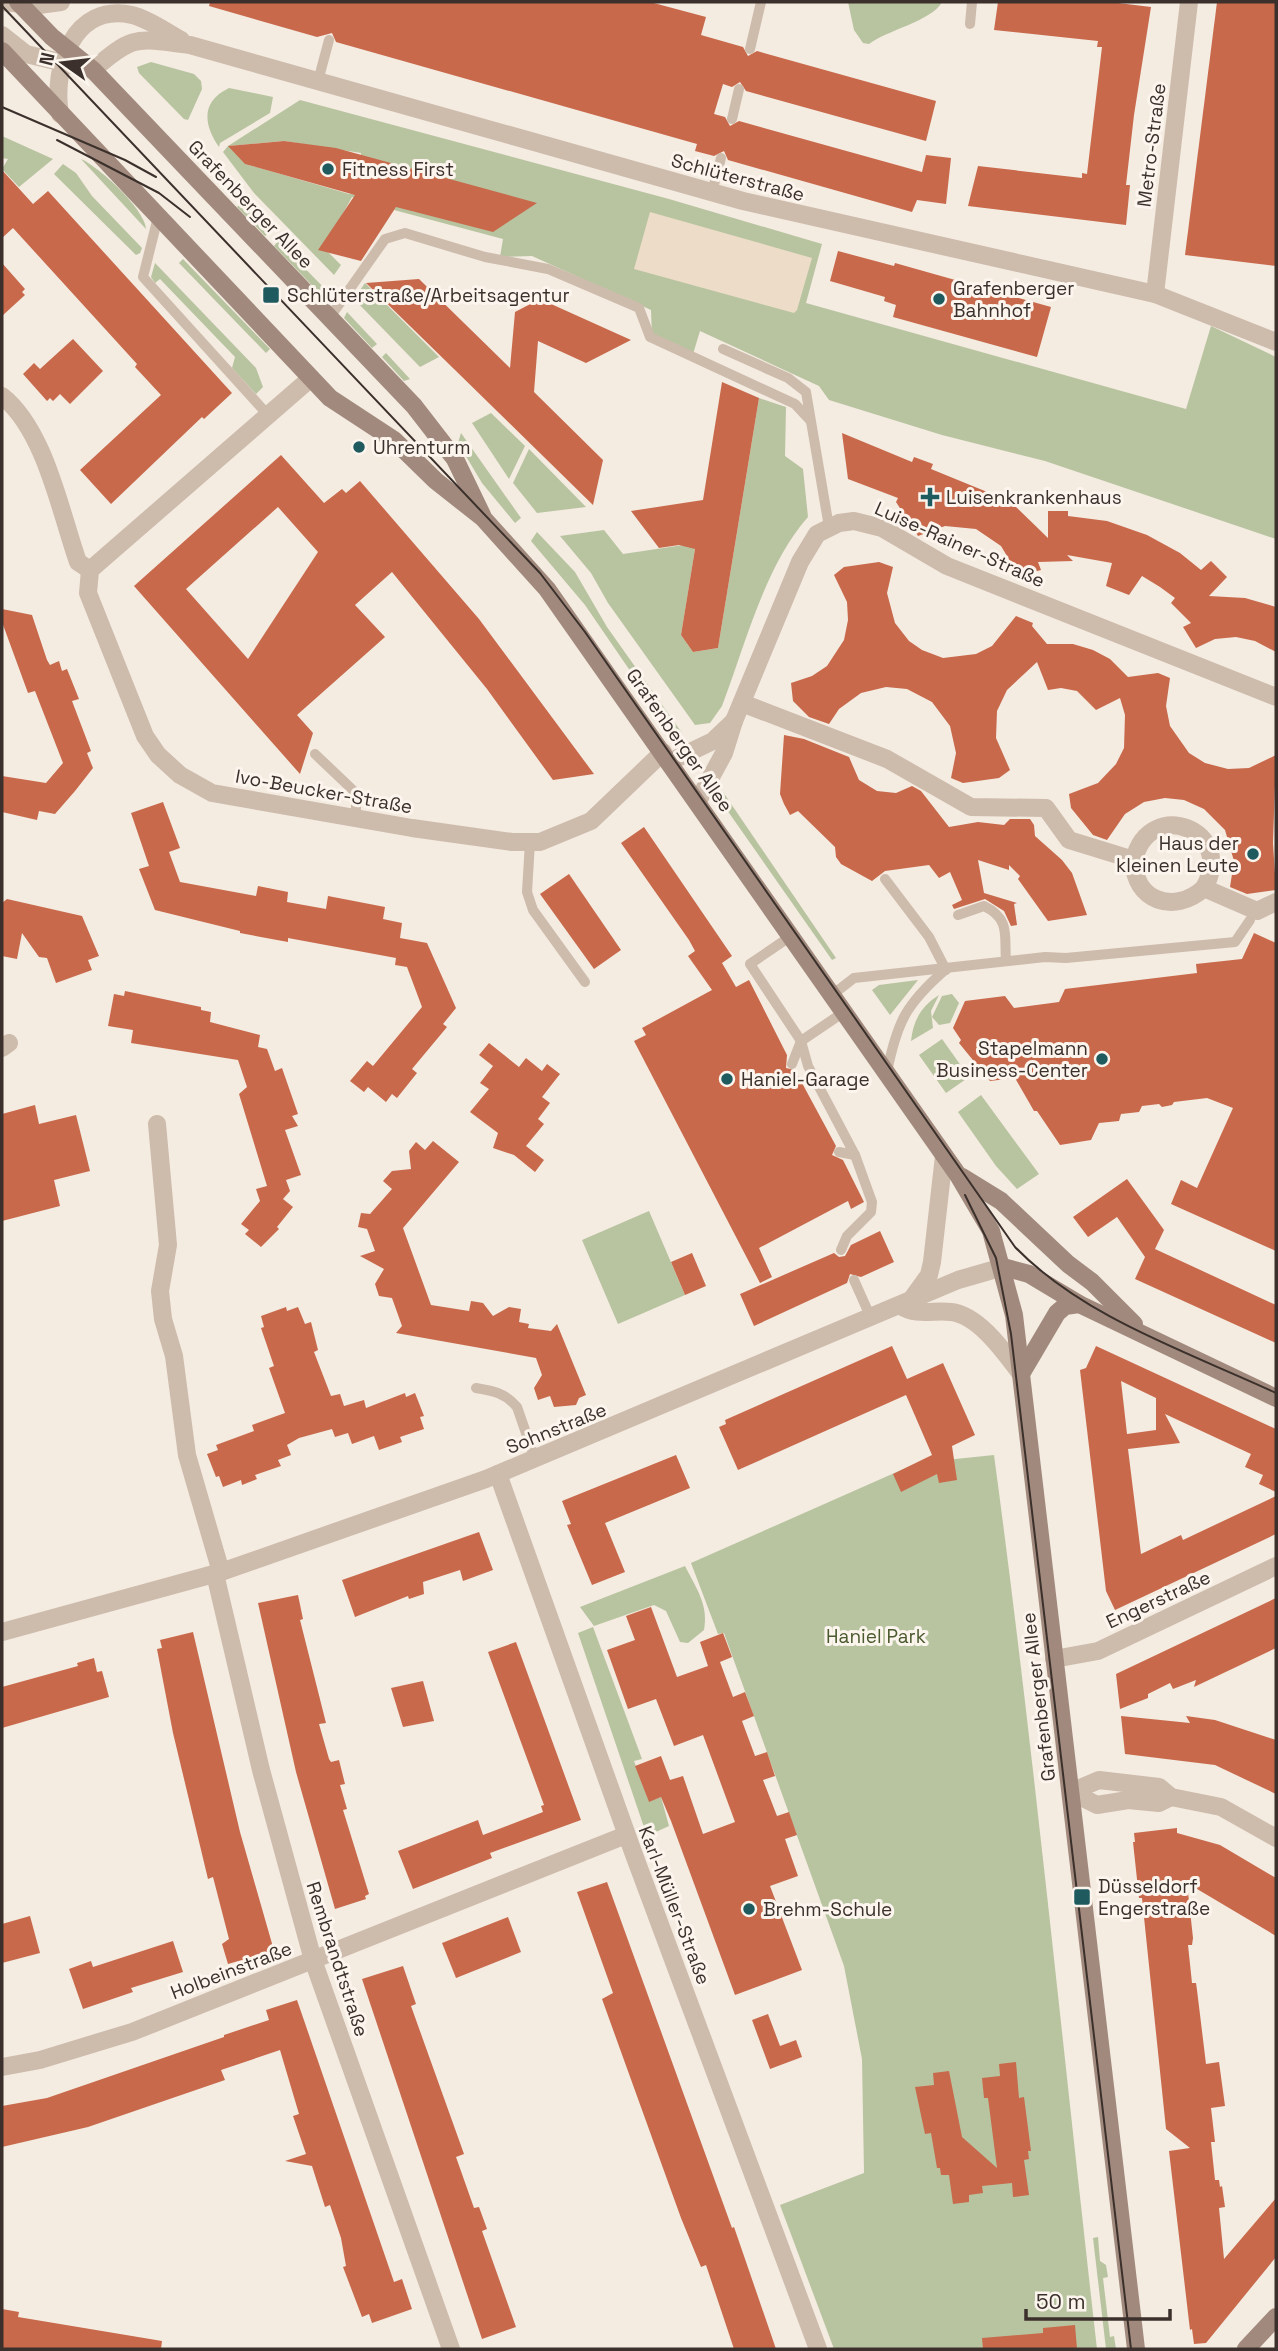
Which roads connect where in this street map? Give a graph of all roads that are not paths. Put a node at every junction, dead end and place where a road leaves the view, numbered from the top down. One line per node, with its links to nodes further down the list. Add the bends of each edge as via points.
1 (61, 2): 6 (street)
2 (115, 2): 8 (street, Schlüterstraße)
3 (761, 2): 13 (lane)
4 (972, 2): 9 (lane)
5 (1189, 2): 24 (street, Metro-Straße)
6 (21, 5): 7 (lane); 15 (main road, Grafenberger Allee)
7 (2, 6)
8 (132, 15): 12 (street, Schlüterstraße); 15 (street, via 110,14 89,21)
9 (970, 24)
10 (2, 35): 15 (street, via 26,54)
11 (329, 40): 17 (lane)
12 (190, 45): 16 (street, Schlüterstraße, via 129,41); 17 (street, Schlüterstraße)
13 (750, 49)
14 (2, 51): 19 (main road, Grafenberger Allee)
15 (63, 56): 16 (main road, Grafenberger Allee); 19 (street, via 57,90)
16 (93, 70): 25 (main road, Grafenberger Allee)
17 (318, 81): 22 (street, Schlüterstraße)
18 (739, 89): 20 (lane)
19 (60, 114): 23 (main road, Grafenberger Allee)
20 (732, 118)
21 (722, 158): 22 (lane)
22 (712, 192): 24 (street, Schlüterstraße)
23 (158, 217): 28 (main road, Grafenberger Allee); 30 (lane, via 143,277)
24 (1155, 294): 26 (street, Schlüterstraße)
25 (330, 317): 31 (lane, via 385,239 405,233 485,257 548,269 639,308 650,337 795,404); 32 (main road, Grafenberger Allee, via 443,441)
26 (1276, 342)
27 (723, 349): 31 (lane, via 799,384 806,392)
28 (310, 378): 30 (street); 32 (main road, Grafenberger Allee, via 338,406 394,440)
29 (2, 396): 34 (street, via 30,428 78,562)
30 (268, 415): 34 (street)
31 (809, 419): 33 (lane)
32 (483, 518): 39 (main road, Grafenberger Allee, via 547,589)
33 (829, 527): 35 (street, Luise-Rainer-Straße, via 854,521 882,528 947,566); 36 (street, via 811,542 800,562)
34 (90, 570): 41 (street, Ivo-Beucker-Straße, via 88,593 136,718 158,755 180,775 212,793)
35 (1276, 697)
36 (742, 703): 37 (street); 43 (street, via 887,759 971,807 1046,808 1069,839)
37 (734, 721): 39 (street, via 713,741); 40 (street, via 724,753)
38 (315, 754): 41 (lane, via 356,793)
39 (666, 757): 40 (main road, Grafenberger Allee); 42 (street, Ivo-Beucker-Straße, via 636,774 591,821 557,837)
40 (698, 801): 49 (main road, Grafenberger Allee)
41 (356, 818): 42 (street, Ivo-Beucker-Straße)
42 (530, 842): 52 (lane, via 527,892 533,910)
43 (1133, 860): 45 (street, via 1141,887 1158,901 1182,902); 45 (street, via 1141,841 1158,828 1191,829 1212,856)
44 (885, 879): 51 (lane, via 929,937)
45 (1204, 888): 46 (street, via 1257,911)
46 (1276, 902)
47 (958, 915): 50 (lane, via 984,906 1001,917 1006,925)
48 (1250, 920): 50 (lane, via 1235,942)
49 (791, 936): 53 (main road, Grafenberger Allee); 55 (lane, via 750,964)
50 (1006, 961): 51 (lane)
51 (946, 970): 53 (lane, via 854,978); 57 (lane, via 906,1011 894,1034)
52 (585, 982)
53 (832, 995): 54 (main road, Grafenberger Allee)
54 (844, 1012): 55 (lane); 57 (main road, Grafenberger Allee)
55 (801, 1041): 56 (lane); 60 (lane, via 808,1066)
56 (792, 1064)
57 (887, 1074): 61 (main road, Grafenberger Allee)
58 (157, 1124): 76 (street, via 168,1245 160,1291 163,1319 174,1356 187,1455)
59 (839, 1152): 60 (lane)
60 (855, 1155): 63 (lane, via 872,1212 847,1236)
61 (944, 1156): 62 (main road, Grafenberger Allee); 67 (street, via 929,1275)
62 (958, 1175): 64 (main road, Grafenberger Allee, via 991,1231); 69 (main road, via 1001,1201)
63 (841, 1250)
64 (1003, 1267): 66 (main road, via 1029,1273); 67 (street, Sohnstraße, via 958,1280); 70 (main road, Grafenberger Allee)
65 (854, 1280): 68 (lane)
66 (1079, 1304): 69 (main road); 70 (main road, via 1057,1313)
67 (905, 1305): 68 (street, Sohnstraße); 70 (street, via 910,1311 967,1317)
68 (871, 1319): 73 (street, Sohnstraße)
69 (1144, 1334): 72 (main road)
70 (1021, 1374): 78 (main road, Grafenberger Allee)
71 (476, 1388): 73 (lane, via 500,1392 517,1407)
72 (1276, 1398)
73 (535, 1459): 74 (street, Sohnstraße)
74 (498, 1474): 76 (street, Sohnstraße); 80 (street, Karl-Müller-Straße)
75 (1276, 1566): 78 (street, Engerstraße, via 1098,1651)
76 (218, 1573): 77 (street, Sohnstraße); 82 (street, Rembrandtstraße, via 264,1782)
77 (2, 1632)
78 (1054, 1659): 79 (main road, Grafenberger Allee)
79 (1071, 1792): 81 (street, via 1099,1780 1159,1787 1171,1797 1221,1807); 85 (main road, Grafenberger Allee)
80 (626, 1835): 82 (street, Holbeinstraße); 88 (street, Karl-Müller-Straße)
81 (1276, 1838)
82 (313, 1960): 83 (street, Holbeinstraße, via 132,2032); 87 (street, Rembrandtstraße)
83 (2, 2067)
84 (1276, 2317): 86 (main road)
85 (1135, 2341): 89 (main road)
86 (1260, 2341): 90 (main road)
87 (451, 2349)
88 (818, 2349)
89 (1146, 2349)
90 (1246, 2349)

